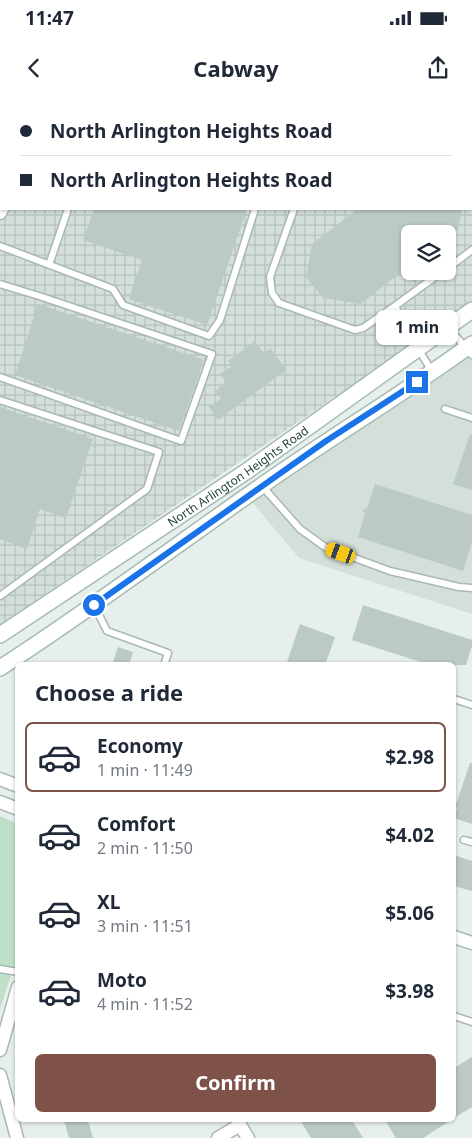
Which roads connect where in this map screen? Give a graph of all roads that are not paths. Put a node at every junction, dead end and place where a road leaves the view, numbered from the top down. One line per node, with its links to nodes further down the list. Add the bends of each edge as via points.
1 (68, 210): 7 (lane)
2 (255, 210): 7 (lane, via 220,320 209,336 123,305 113,289)
3 (294, 210): 10 (lane, via 270,277 272,293 279,303 356,330)
4 (0, 246): 7 (lane)
5 (472, 250): 6 (lane)
6 (456, 262)
7 (49, 265)
8 (431, 280): 10 (lane)
9 (0, 284): 16 (lane, via 212,354 181,441)
10 (396, 306): 13 (lane)
11 (472, 310): 12 (main road, North Arlington Heights Road)
12 (448, 327): 13 (main road, North Arlington Heights Road); 14 (lane)
13 (418, 349): 15 (lane); 24 (main road, North Arlington Heights Road, via 247,471)
14 (470, 349): 15 (main road, North Arlington Heights Road)
15 (432, 372): 20 (main road, North Arlington Heights Road)
16 (0, 377)
17 (0, 400): 22 (lane, via 159,452 148,489)
18 (445, 409): 19 (lane)
19 (472, 418)
20 (262, 486): 21 (lane, via 300,529 325,547 390,571); 23 (main road, North Arlington Heights Road)
21 (472, 588)
22 (0, 596)
23 (94, 605): 25 (lane, via 107,631 168,653); 26 (main road, North Arlington Heights Road)
24 (0, 635)
25 (165, 662)
26 (0, 668)
27 (456, 700): 28 (lane)
28 (472, 705)
29 (0, 779): 30 (street)
30 (15, 785)
31 (0, 802): 32 (street)
32 (15, 808)
33 (464, 840): 34 (lane)
34 (472, 842)
35 (456, 939): 36 (street)
36 (472, 943)
37 (0, 969): 38 (lane)
38 (15, 972)
39 (15, 998): 42 (street)
40 (456, 1017): 41 (lane)
41 (472, 1022)
42 (0, 1050)
43 (0, 1075): 44 (street)
44 (17, 1138)
45 (218, 1138): 46 (street, via 240,1124)
46 (248, 1138)

